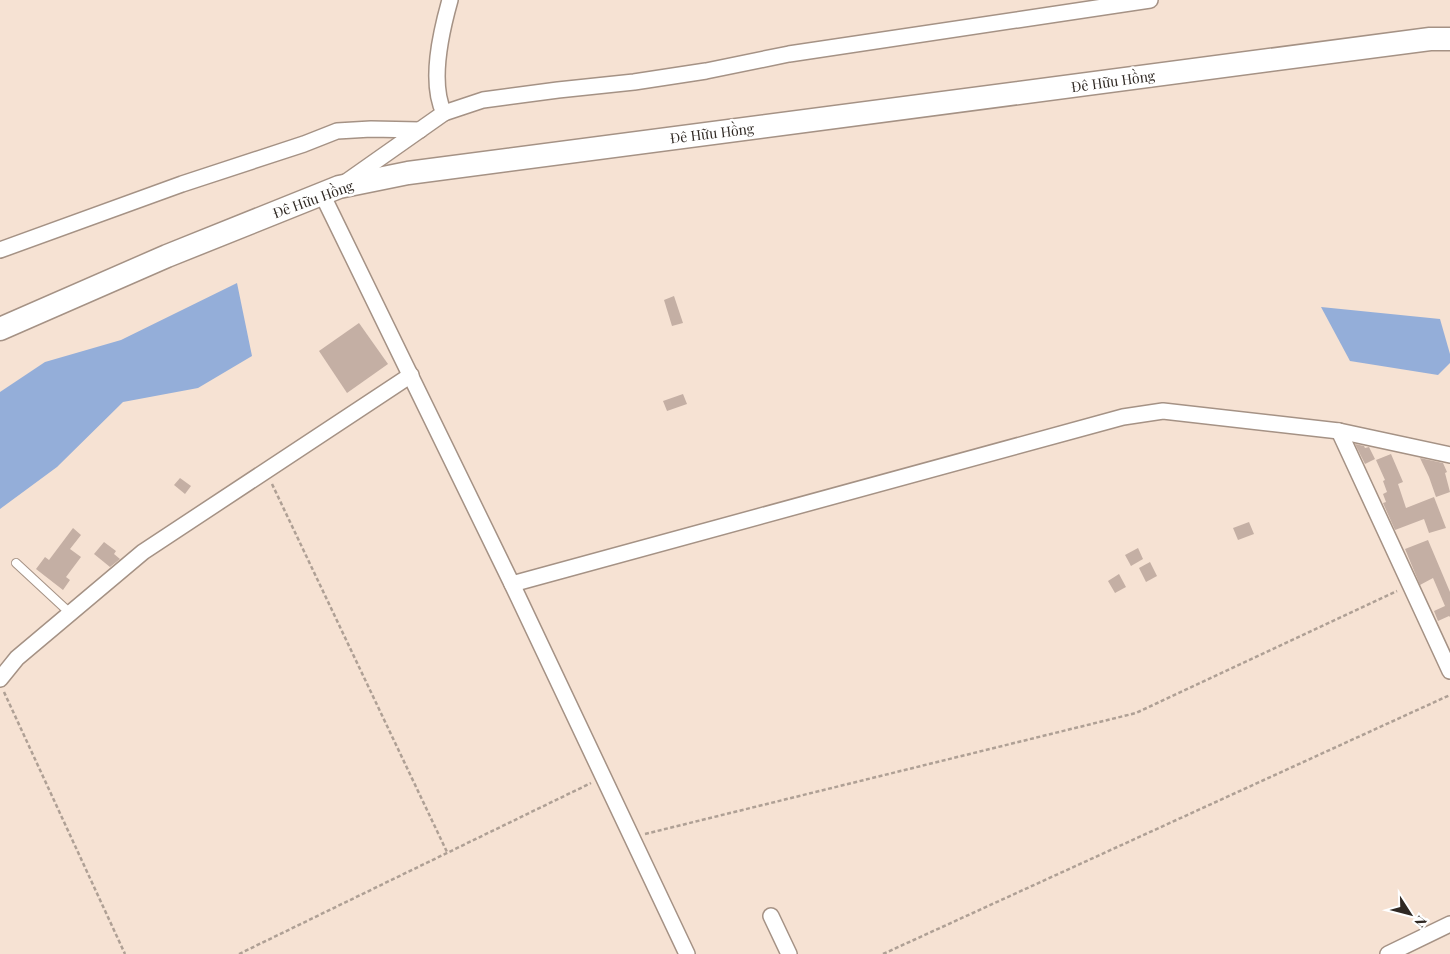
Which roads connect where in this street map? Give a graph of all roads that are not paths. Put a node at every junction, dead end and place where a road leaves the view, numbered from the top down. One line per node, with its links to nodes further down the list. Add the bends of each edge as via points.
1 (450, 0): 4 (street, via 442,29 437,74)
2 (1145, 0): 4 (street, via 789,54 634,82 483,100)
3 (1450, 39): 6 (main road, Đê Hữu Hồng, via 1421,40 408,173)
4 (444, 113): 5 (street)
5 (420, 130): 6 (street); 7 (street, via 337,131)
6 (331, 190): 8 (main road, Đê Hữu Hồng, via 167,256); 9 (street)
7 (0, 250)
8 (0, 329)
9 (410, 375): 13 (street); 14 (street, via 143,552)
10 (1339, 431): 11 (street); 13 (street, via 1163,410 1123,417); 15 (street)
11 (1450, 455)
12 (16, 563): 14 (lane)
13 (512, 584): 19 (street)
14 (70, 613): 16 (street, via 17,658)
15 (1450, 671)
16 (0, 679)
17 (771, 916): 20 (street)
18 (1450, 924): 21 (street)
19 (687, 954)
20 (789, 954)
21 (1388, 954)

